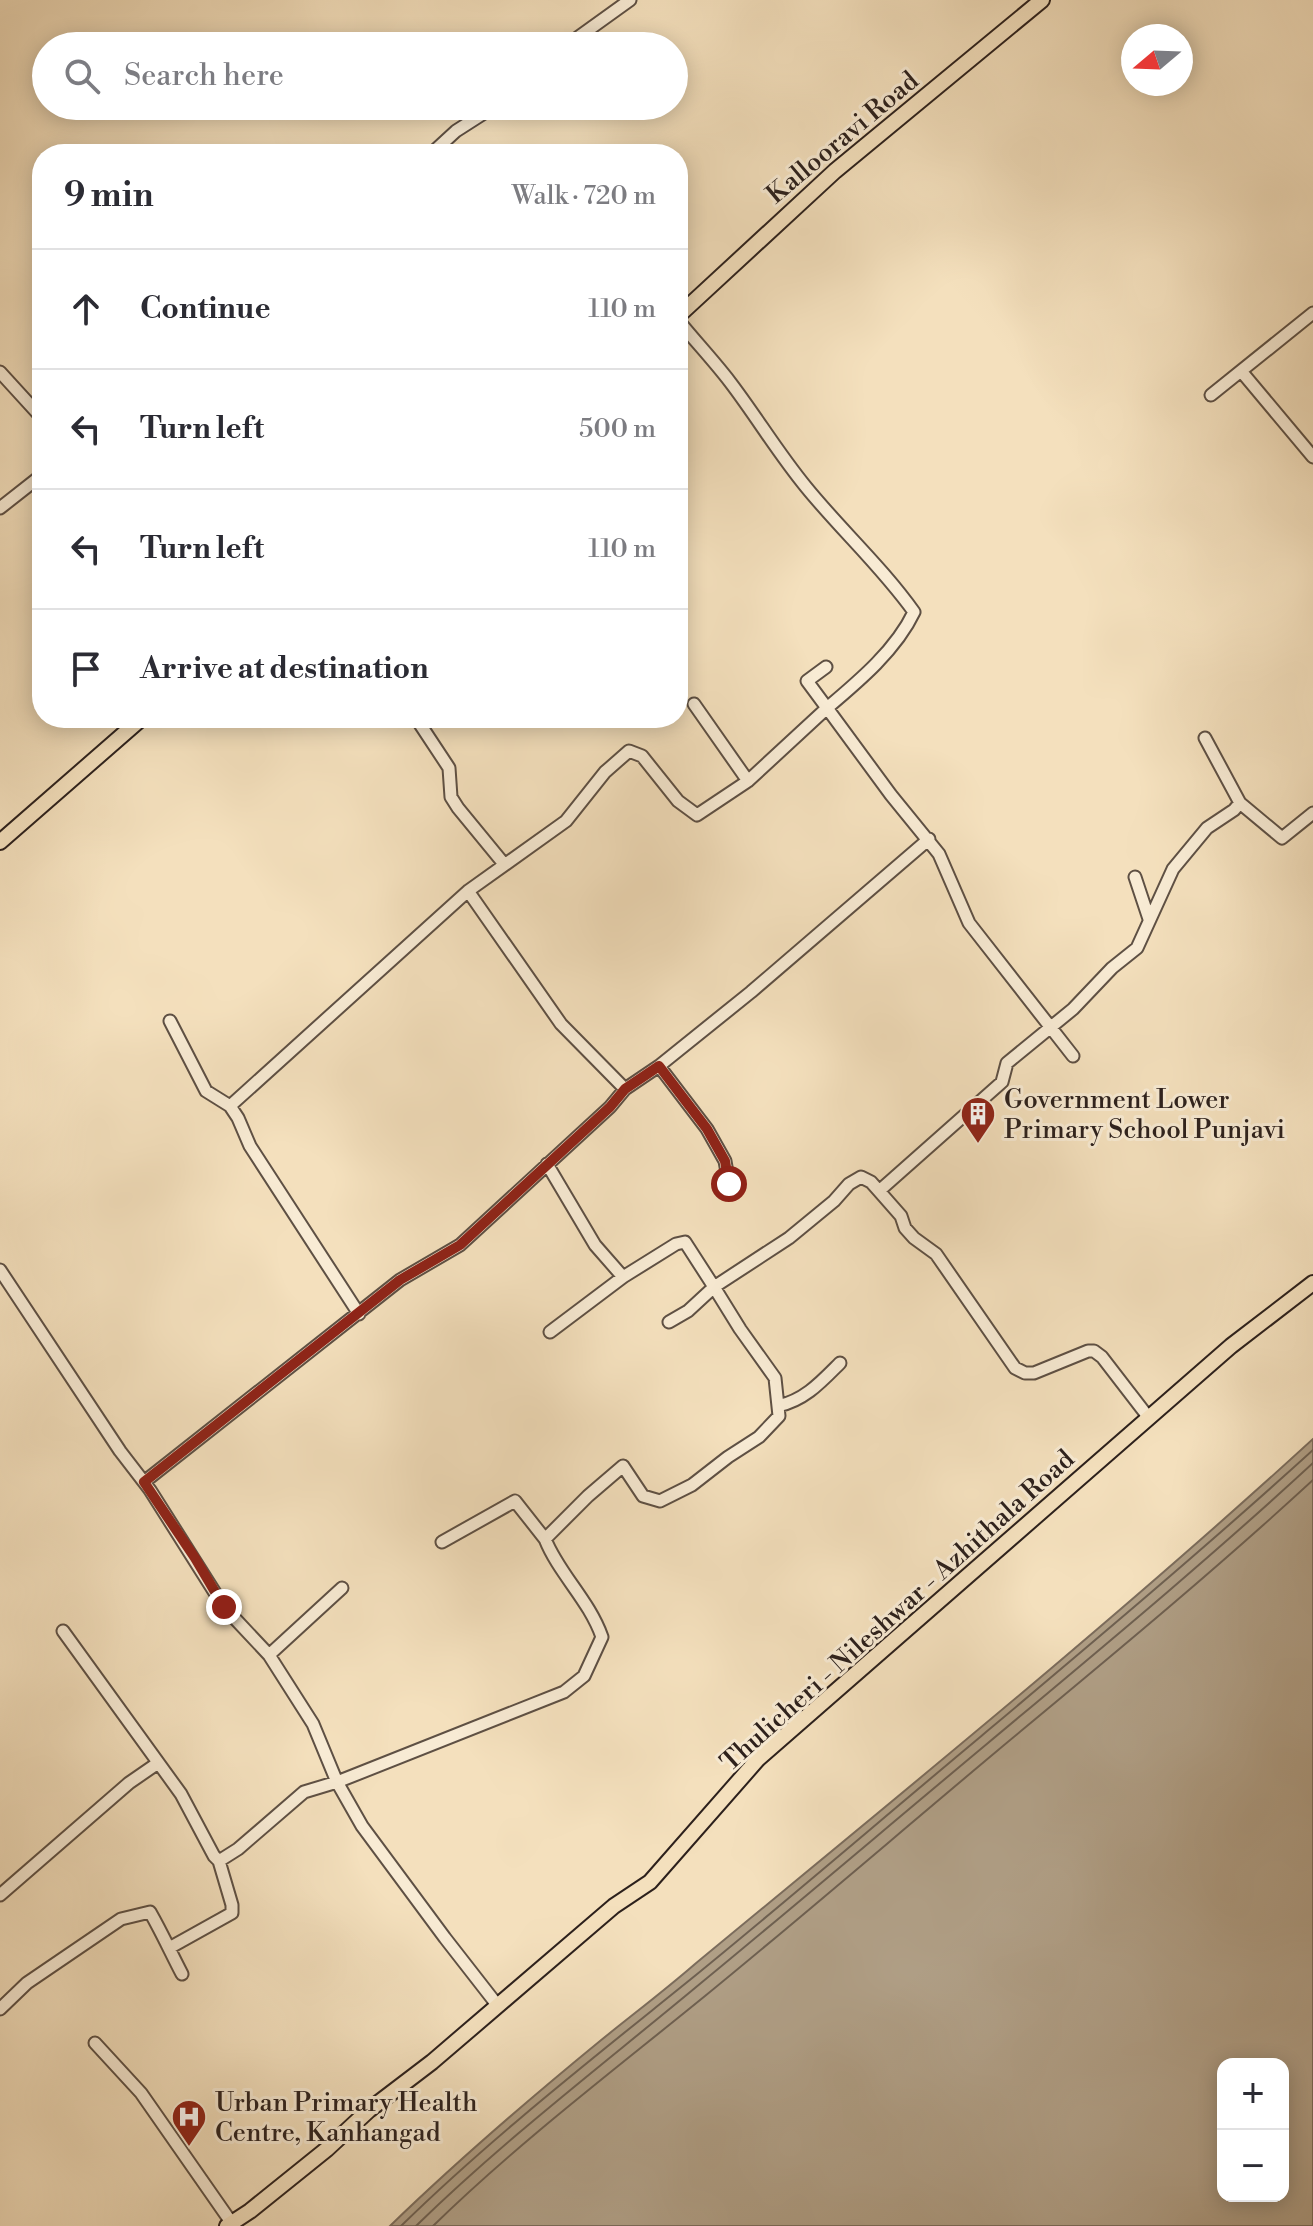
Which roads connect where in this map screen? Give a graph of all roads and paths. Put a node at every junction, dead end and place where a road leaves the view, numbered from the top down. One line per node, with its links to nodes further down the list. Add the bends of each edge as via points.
1 (630, 0): 3 (street)
2 (1042, 0): 6 (main road, Kallooravi Road, via 835,171)
3 (585, 32)
4 (475, 120): 5 (street)
5 (442, 144)
6 (688, 309)
7 (1313, 313): 9 (street)
8 (688, 330): 18 (street, via 803,484 914,612 904,632)
9 (1241, 371): 11 (street); 13 (street)
10 (0, 372): 12 (street)
11 (1211, 395)
12 (32, 407)
13 (1313, 457)
14 (32, 483): 15 (street)
15 (0, 508)
16 (826, 667): 18 (street, via 807,681)
17 (694, 704): 22 (street)
18 (827, 708): 22 (street); 25 (street)
19 (131, 728): 26 (main road)
20 (423, 728): 27 (street, via 449,768 451,797)
21 (1205, 738): 23 (street)
22 (748, 781): 27 (street, via 697,815 678,801 642,756 629,751 566,821)
23 (1240, 803): 24 (street, via 1282,838); 30 (street, via 1207,828 1173,869)
24 (1313, 813)
25 (929, 839): 32 (street, via 969,923); 34 (street)
26 (0, 842)
27 (504, 864): 29 (street)
28 (1135, 877): 30 (street)
29 (468, 891): 35 (street, via 561,1024); 36 (street)
30 (1149, 919): 32 (street, via 1137,948)
31 (170, 1021): 36 (street, via 206,1091)
32 (1051, 1025): 33 (street); 39 (street, via 1007,1063 1002,1082)
33 (1073, 1056)
34 (659, 1066): 35 (street); 38 (street, via 707,1129 725,1161)
35 (625, 1089): 37 (street)
36 (230, 1106): 44 (street, via 250,1146)
37 (547, 1164): 41 (street, via 595,1245); 44 (street, via 460,1245 400,1280)
38 (729, 1184)
39 (879, 1191): 43 (street, via 861,1177 789,1238); 49 (street, via 914,1238 936,1254 1015,1368 1040,1372 1094,1351)
40 (0, 1270): 50 (street)
41 (623, 1277): 43 (street, via 685,1242); 46 (street)
42 (1313, 1283): 49 (main road, Thulicheri - Nileshwar - Azhithala Road)
43 (714, 1287): 45 (street); 48 (street, via 775,1378)
44 (359, 1314): 50 (street)
45 (669, 1322)
46 (550, 1332)
47 (840, 1363): 48 (street, via 810,1392)
48 (778, 1406): 51 (street, via 779,1416 759,1437 692,1485 660,1501 643,1496 623,1466)
49 (1149, 1418): 62 (main road, Thulicheri - Nileshwar - Azhithala Road, via 758,1759 650,1882 614,1906)
50 (144, 1482): 55 (street, via 224,1607)
51 (545, 1539): 52 (street, via 515,1501); 57 (street, via 602,1637 584,1676 564,1692)
52 (442, 1542)
53 (342, 1588): 55 (street)
54 (63, 1631): 56 (street)
55 (269, 1655): 57 (street, via 313,1724)
56 (158, 1763): 58 (street); 59 (street)
57 (337, 1782): 58 (street, via 304,1792); 62 (street, via 362,1826)
58 (219, 1861): 60 (street, via 232,1913)
59 (0, 1895)
60 (171, 1947): 61 (street); 63 (street, via 150,1912 121,1919 27,1983)
61 (182, 1974)
62 (498, 2006): 65 (main road, Thulicheri - Nileshwar - Azhithala Road)
63 (0, 2009)
64 (95, 2043): 65 (street, via 141,2093)
65 (229, 2224)

